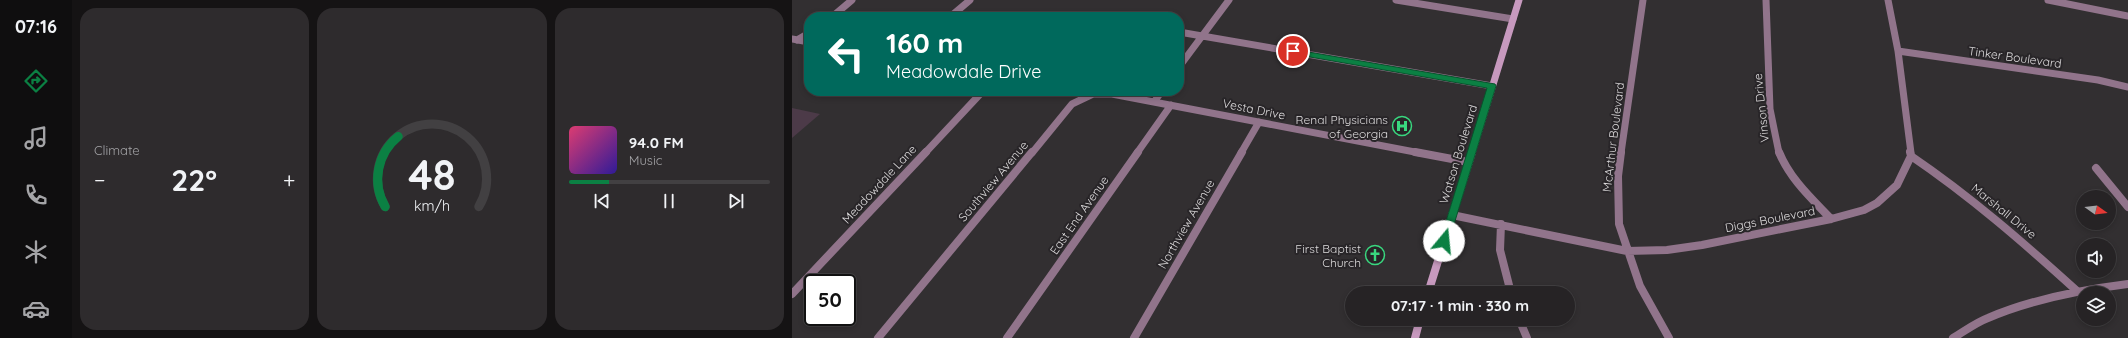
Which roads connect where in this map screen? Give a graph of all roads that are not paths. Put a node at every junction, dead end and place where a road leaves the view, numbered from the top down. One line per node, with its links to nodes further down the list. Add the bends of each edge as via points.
1 (852, 0): 11 (street)
2 (970, 0): 12 (street)
3 (1228, 0): 17 (street)
4 (1396, 0): 10 (street)
5 (1519, 0): 14 (main road, Watson Boulevard)
6 (1643, 0): 37 (street, McArthur Boulevard, via 1618,176 1619,224)
7 (1766, 0): 35 (street, Vinson Drive, via 1770,100 1778,149 1785,167)
8 (1888, 0): 19 (street)
9 (2048, 0): 13 (street)
10 (1407, 1): 14 (street)
11 (838, 12)
12 (956, 12)
13 (2128, 16)
14 (1513, 19): 21 (main road, Watson Boulevard)
15 (1184, 33): 17 (street)
16 (804, 36): 18 (street)
17 (1202, 36): 20 (street); 21 (street)
18 (795, 40)
19 (1898, 51): 22 (street, Tinker Boulevard, via 2098,80); 30 (street)
20 (1184, 60)
21 (1492, 86): 31 (main road, Watson Boulevard)
22 (2128, 87)
23 (978, 96): 43 (street, Meadowdale Lane)
24 (1089, 96): 46 (street, Southview Avenue, via 1072,104)
25 (1119, 96): 27 (street, Southview Avenue)
26 (1158, 96): 27 (street)
27 (1154, 102): 28 (street, Vesta Drive)
28 (1171, 105): 29 (street, Vesta Drive); 47 (street, East End Avenue)
29 (1259, 122): 31 (street, Vesta Drive); 48 (street, Northview Avenue)
30 (1911, 156): 35 (street, Diggs Boulevard, via 1897,185 1877,203 1864,210); 42 (street, Marshall Drive, via 1945,178 2026,244)
31 (1468, 162): 34 (main road, Watson Boulevard)
32 (2096, 168): 33 (street)
33 (2128, 207)
34 (1452, 215): 36 (street, Diggs Boulevard); 39 (main road, Watson Boulevard)
35 (1831, 219): 37 (street, Diggs Boulevard, via 1702,245 1667,250)
36 (1502, 224): 37 (street, Diggs Boulevard); 40 (street, via 1498,239)
37 (1627, 251): 51 (street, McArthur Boulevard, via 1640,286)
38 (2128, 284): 41 (street)
39 (1430, 286)
40 (1508, 286)
41 (2113, 286)
42 (2076, 291): 52 (street, via 1987,319)
43 (792, 294)
44 (1418, 326): 49 (main road)
45 (1522, 326): 50 (street)
46 (878, 338)
47 (1007, 338)
48 (1134, 338)
49 (1415, 338)
50 (1527, 338)
51 (1669, 338)
52 (1953, 338)

